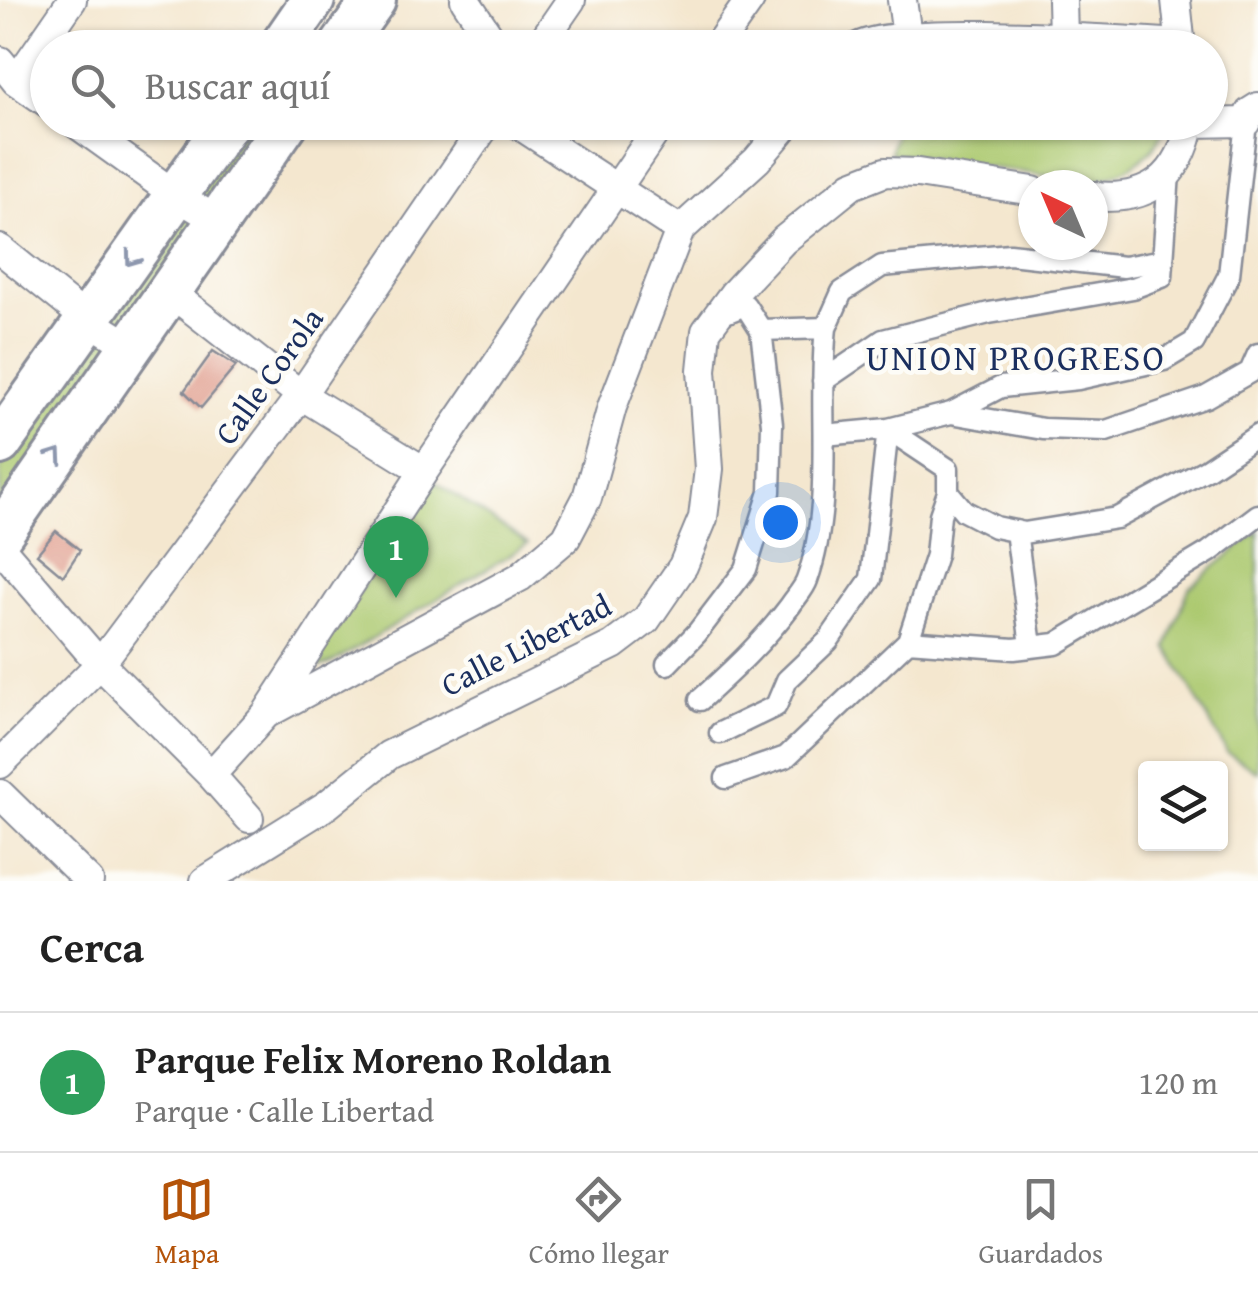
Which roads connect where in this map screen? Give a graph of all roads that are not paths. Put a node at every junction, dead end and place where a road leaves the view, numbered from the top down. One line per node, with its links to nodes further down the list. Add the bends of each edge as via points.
1 (72, 0): 10 (street)
2 (313, 0): 11 (main road)
3 (374, 0): 12 (main road)
4 (465, 0): 13 (street)
5 (571, 0): 14 (street)
6 (750, 0): 15 (street)
7 (902, 0): 16 (street)
8 (1062, 0): 17 (street)
9 (1176, 0): 18 (street)
10 (45, 30)
11 (292, 30)
12 (353, 30)
13 (484, 30)
14 (550, 30)
15 (729, 30)
16 (906, 30)
17 (1063, 30)
18 (1179, 30)
19 (30, 47): 20 (street)
20 (8, 71): 21 (street)
21 (30, 89)
22 (1252, 115): 49 (street, via 1230,275 1194,342 1164,360 1001,387)
23 (99, 140): 34 (street)
24 (216, 140): 34 (main road)
25 (275, 140): 36 (main road)
26 (476, 140): 48 (street, Calle Corola)
27 (542, 140): 32 (street)
28 (649, 140): 32 (street)
29 (774, 140): 37 (street)
30 (1185, 140): 31 (street)
31 (1169, 173): 35 (street, via 1158,185); 39 (street)
32 (615, 188): 37 (street); 54 (street)
33 (1018, 189): 41 (street, Calle Libertad, via 885,172 852,185 784,240)
34 (177, 196): 36 (street); 42 (main road, one-way to 42)
35 (1108, 198)
36 (218, 221): 40 (main road)
37 (680, 230): 65 (street, via 566,538 520,577)
38 (0, 249): 42 (street)
39 (1163, 260): 43 (street, via 1124,267 1010,254 882,266 842,292); 47 (street, via 1162,278 1132,288 882,340)
40 (170, 292): 45 (main road); 48 (street)
41 (716, 317): 44 (street, via 745,305); 73 (street, Calle Libertad, via 706,331 702,370 709,469 703,518 684,566 646,620 613,645 389,754 327,805)
42 (88, 320): 45 (street); 53 (main road)
43 (826, 328): 44 (street); 47 (street)
44 (761, 330): 63 (street, via 772,424 770,492 746,570)
45 (131, 347): 58 (main road, one-way to 45)
46 (1258, 354): 49 (street, via 1250,372 1206,397 1106,431 1043,430)
47 (823, 380): 52 (street)
48 (301, 395): 54 (street); 62 (street, Calle Corola)
49 (951, 412): 50 (street)
50 (888, 430): 52 (street); 55 (street, via 948,469); 66 (street, via 871,579 828,640 786,680 776,706)
51 (1258, 434): 57 (street, via 1117,518)
52 (824, 435): 64 (street, via 818,527 806,583 761,644)
53 (0, 444)
54 (424, 471): 65 (street)
55 (948, 492): 57 (street, via 964,512); 60 (street)
56 (1258, 515): 61 (street, via 1056,644)
57 (1016, 531): 61 (street)
58 (0, 535)
59 (0, 548): 62 (street)
60 (908, 641): 61 (street); 69 (street, via 786,757)
61 (1031, 646)
62 (100, 664): 67 (street, Calle Corola); 68 (street)
63 (667, 664)
64 (700, 700)
65 (266, 714): 68 (street)
66 (720, 733)
67 (0, 764)
68 (211, 775): 71 (street)
69 (726, 778)
70 (0, 794): 72 (street)
71 (249, 818)
72 (89, 881)
73 (205, 881)

